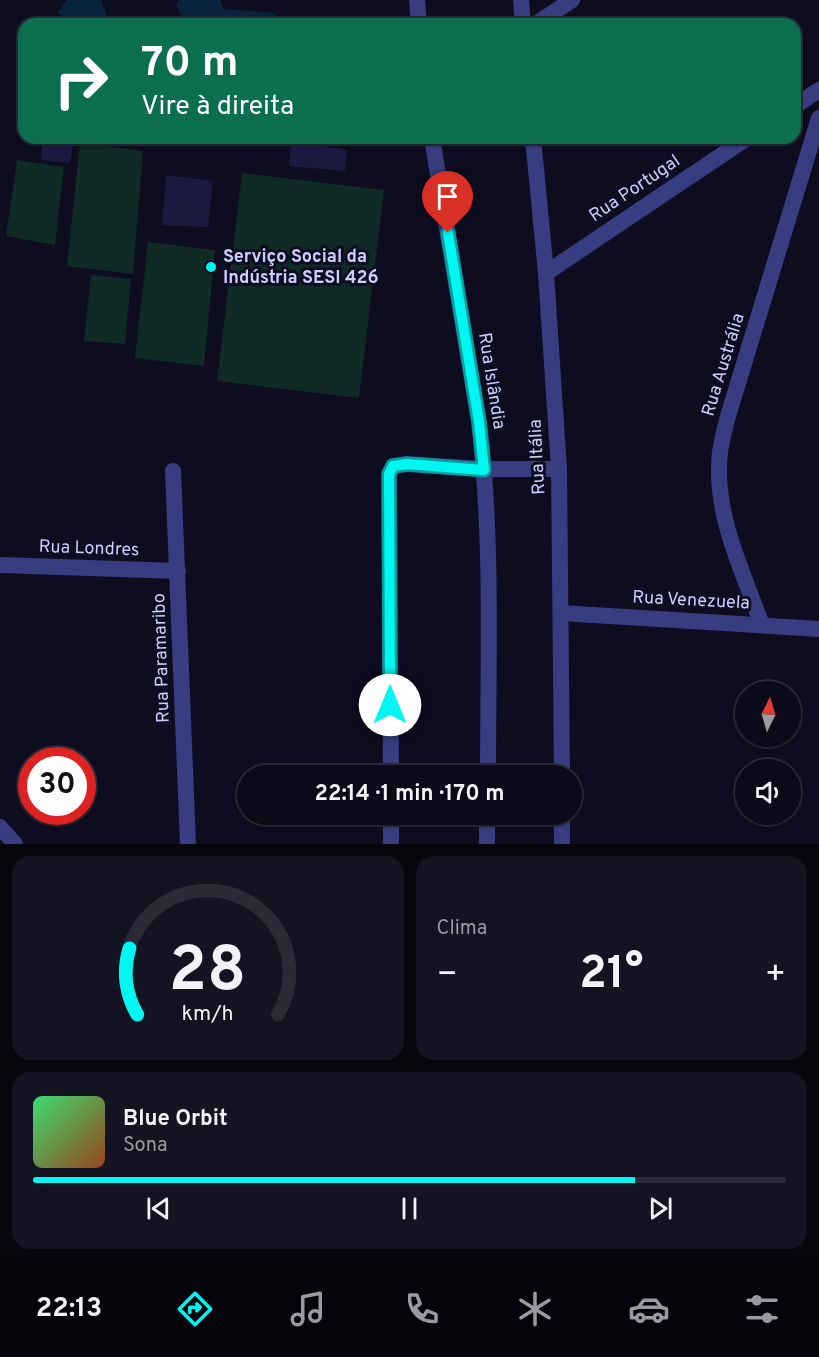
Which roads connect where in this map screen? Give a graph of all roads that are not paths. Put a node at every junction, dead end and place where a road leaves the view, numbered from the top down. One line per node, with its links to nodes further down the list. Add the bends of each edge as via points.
1 (417, 0): 4 (street)
2 (521, 0): 5 (street)
3 (572, 0): 6 (street)
4 (418, 18)
5 (522, 18)
6 (545, 18)
7 (819, 90): 8 (street)
8 (801, 102)
9 (819, 118): 20 (street, Rua Austrália, via 720,451 730,538)
10 (433, 144): 15 (street, Rua Islândia)
11 (534, 144): 13 (street, Rua Itália)
12 (738, 144): 13 (street, Rua Portugal)
13 (546, 273): 14 (street, Rua Itália)
14 (559, 469): 15 (street); 19 (street, Rua Itália)
15 (484, 470): 22 (street, via 407,464 393,466 389,474); 23 (street, Rua Islândia)
16 (173, 471): 18 (street, Rua Paramaribo)
17 (0, 565): 18 (street, Rua Londres)
18 (178, 571): 30 (street, Rua Paramaribo)
19 (561, 613): 20 (street, Rua Venezuela); 24 (street, Rua Itália)
20 (762, 625): 21 (street, Rua Venezuela)
21 (819, 629)
22 (391, 765)
23 (488, 765)
24 (562, 765)
25 (391, 825): 31 (street)
26 (488, 825): 32 (street)
27 (562, 825): 33 (street)
28 (0, 826): 29 (street)
29 (15, 844)
30 (189, 844)
31 (391, 844)
32 (487, 844)
33 (562, 844)

